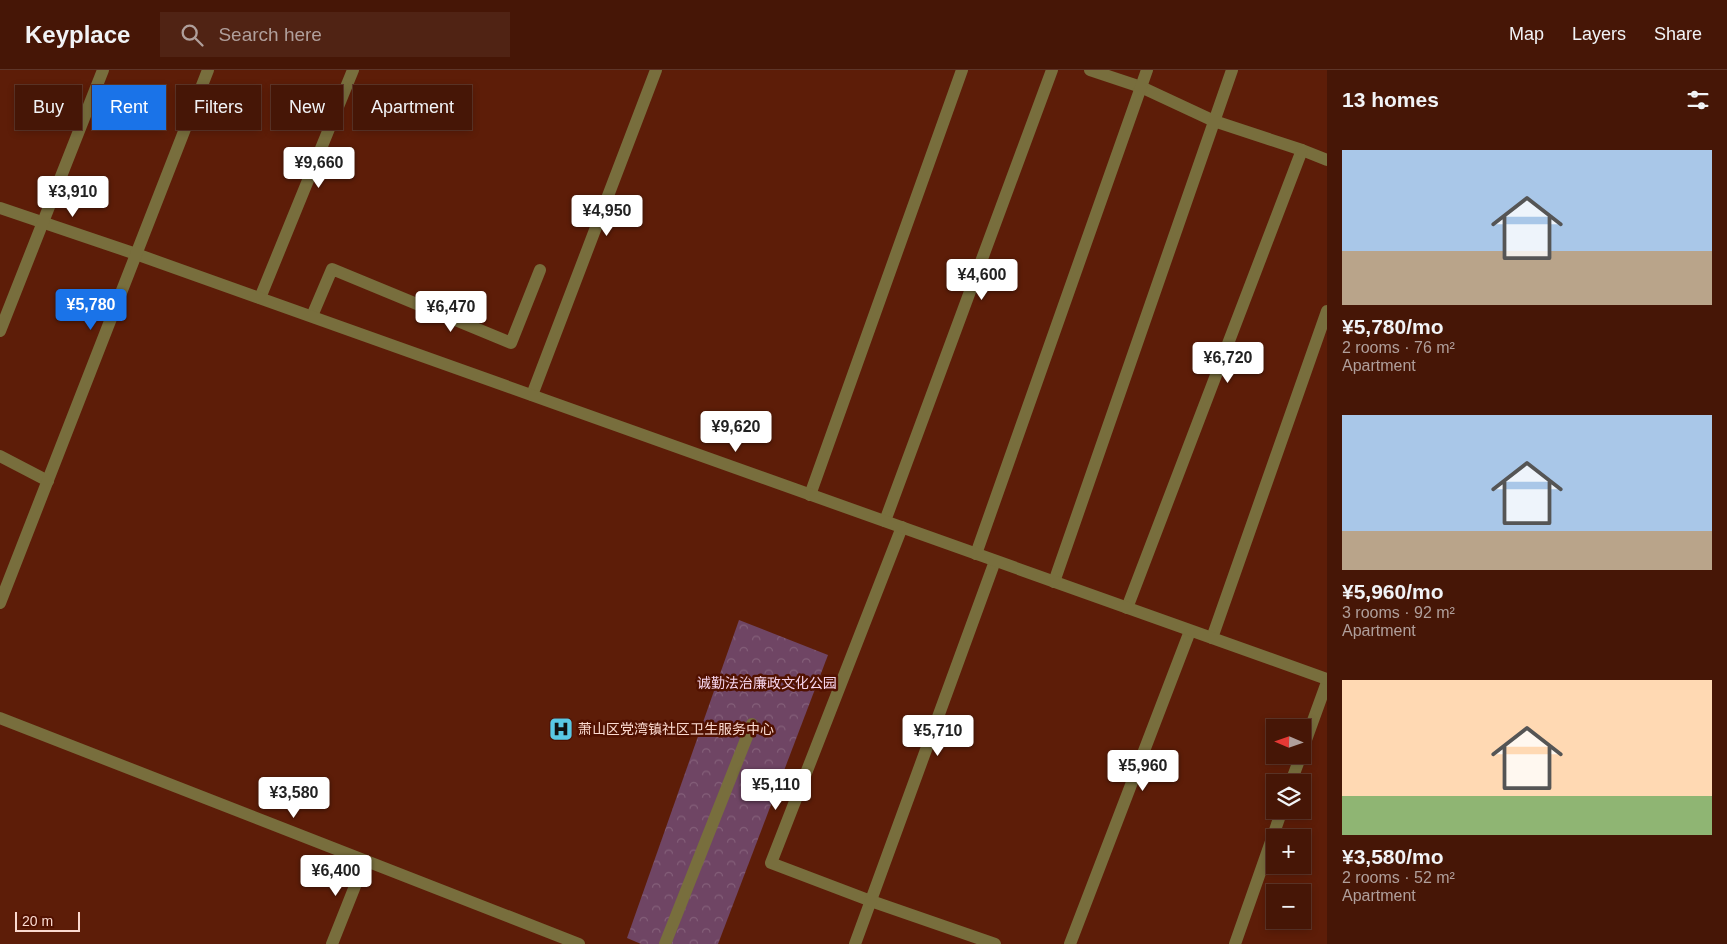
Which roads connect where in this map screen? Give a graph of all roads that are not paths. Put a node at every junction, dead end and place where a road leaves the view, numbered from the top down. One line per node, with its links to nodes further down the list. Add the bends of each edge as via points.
1 (103, 70): 15 (street)
2 (208, 70): 16 (street)
3 (352, 70): 18 (street)
4 (656, 70): 22 (street)
5 (962, 70): 25 (street)
6 (1052, 70): 26 (street)
7 (1090, 70): 10 (street)
8 (1147, 70): 10 (street)
9 (1232, 70): 11 (street)
10 (1141, 87): 11 (street); 28 (street)
11 (1214, 121): 12 (street); 30 (street)
12 (1302, 150): 13 (street); 32 (street)
13 (1327, 160)
14 (0, 208): 15 (street)
15 (43, 222): 16 (street); 21 (street)
16 (136, 254): 18 (street); 24 (street)
17 (540, 270): 20 (street, via 511,343 332,269)
18 (260, 298): 20 (street)
19 (1327, 310): 34 (street)
20 (312, 316): 22 (street)
21 (0, 331)
22 (532, 395): 25 (street)
23 (0, 456): 24 (street)
24 (48, 481): 31 (street)
25 (810, 494): 26 (street)
26 (885, 522): 27 (street)
27 (902, 527): 28 (street); 41 (street, via 771,863)
28 (976, 554): 29 (street)
29 (995, 561): 30 (street); 41 (street)
30 (1054, 582): 32 (street)
31 (0, 603)
32 (1127, 608): 33 (street)
33 (1190, 630): 34 (street); 47 (street)
34 (1212, 638): 35 (street)
35 (1327, 680): 38 (street)
36 (0, 718): 40 (street)
37 (752, 724): 44 (street)
38 (1311, 725)
39 (1279, 819): 48 (street)
40 (364, 861): 42 (street); 43 (street)
41 (871, 901): 45 (street); 46 (street)
42 (332, 944)
43 (579, 944)
44 (665, 944)
45 (855, 944)
46 (994, 944)
47 (1070, 944)
48 (1235, 944)

